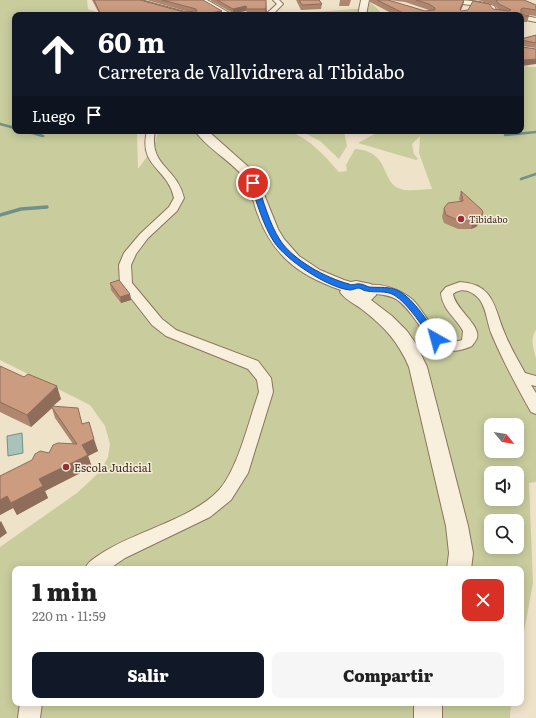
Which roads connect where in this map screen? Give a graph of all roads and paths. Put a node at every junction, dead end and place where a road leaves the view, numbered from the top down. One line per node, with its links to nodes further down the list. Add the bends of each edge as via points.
1 (134, 0): 8 (street)
2 (202, 0): 9 (street)
3 (276, 0): 10 (street, via 280,4)
4 (365, 0): 11 (street)
5 (447, 0): 6 (street)
6 (467, 1): 7 (street); 12 (street, via 492,6)
7 (466, 9)
8 (181, 12)
9 (224, 12)
10 (272, 12)
11 (363, 12)
12 (494, 12)
13 (524, 17): 14 (street)
14 (536, 20)
15 (150, 134): 21 (street, via 149,151 174,185 179,198 173,209 130,253 126,266 126,284 156,322 171,333 253,365 264,378 266,392 240,473 225,495 204,512 119,552)
16 (204, 134): 17 (street, via 248,174 271,229 289,254 301,265 329,281)
17 (359, 292): 18 (street, via 384,289 397,293 436,339 447,345 458,346 467,344 471,335 449,303 447,294 459,286 477,291 487,301 497,333); 22 (street, via 398,330 418,367 457,526 461,553)
18 (520, 378): 19 (street); 20 (street)
19 (536, 381)
20 (536, 408)
21 (98, 566)
22 (459, 566)
23 (31, 706): 25 (street)
24 (428, 706): 26 (street)
25 (29, 718)
26 (428, 718)

